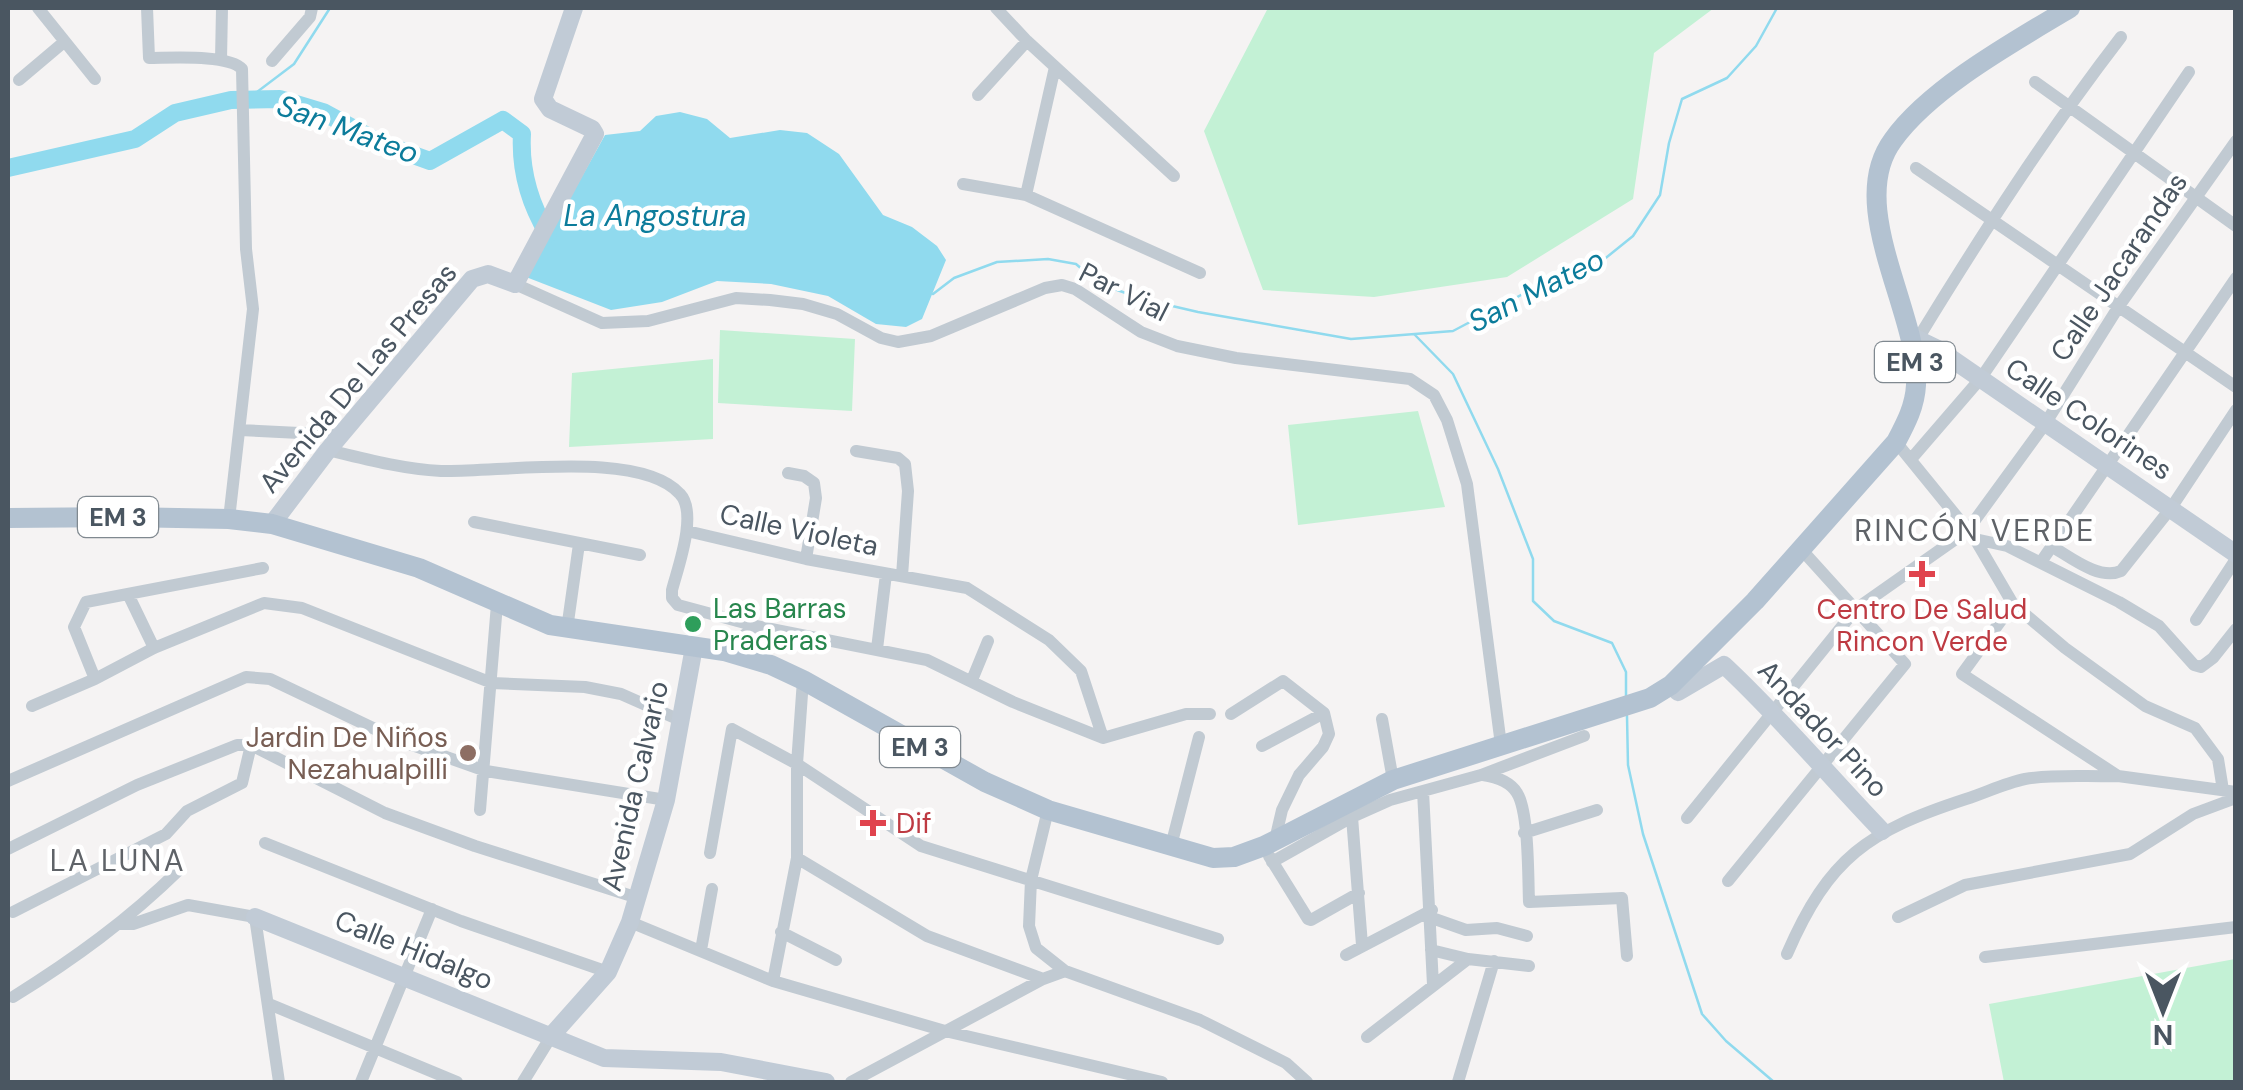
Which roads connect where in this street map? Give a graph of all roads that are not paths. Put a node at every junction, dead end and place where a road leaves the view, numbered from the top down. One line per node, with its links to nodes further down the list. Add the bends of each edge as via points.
1 (38, 8): 10 (street)
2 (147, 8): 11 (street, via 146,56)
3 (222, 8): 11 (street)
4 (312, 8): 12 (street)
5 (574, 8): 32 (street, via 543,99 592,129 594,140)
6 (996, 8): 9 (street)
7 (2070, 8): 34 (main road, EM 3, via 1939,94 1888,149 1876,199 1880,228)
8 (2121, 37): 19 (street)
9 (1027, 41): 13 (street); 18 (street)
10 (64, 42): 15 (street); 16 (street)
11 (222, 60): 40 (street, via 241,66 244,88 252,309)
12 (272, 61)
13 (1055, 67): 23 (street); 25 (street)
14 (2189, 72): 21 (street)
15 (95, 79)
16 (20, 80)
17 (2035, 82): 19 (street)
18 (978, 96)
19 (2068, 106): 21 (street); 27 (street)
20 (2236, 141): 26 (street, Calle Jacarandas)
21 (2133, 154): 26 (street); 29 (street)
22 (1916, 168): 27 (street)
23 (1174, 176)
24 (963, 184): 25 (street)
25 (1026, 196): 30 (street)
26 (2196, 198): 28 (street); 33 (street, Calle Jacarandas)
27 (1991, 220): 29 (street); 34 (street)
28 (2236, 226)
29 (2058, 266): 33 (street); 36 (street)
30 (1200, 273)
31 (2236, 278): 35 (street)
32 (515, 284): 41 (street, Avenida De Las Presas, via 488,274 472,279); 94 (street, Par Vial, via 602,323 648,322 736,298 770,300 837,314 898,342 931,336 1062,285 1177,346 1410,379 1434,395 1467,484)
33 (2119, 306): 35 (street); 39 (street, Calle Jacarandas)
34 (1914, 336): 36 (street, Calle Colorines); 42 (main road, EM 3, via 1912,412)
35 (2184, 350): 37 (street); 46 (street)
36 (1980, 378): 39 (street, Calle Colorines); 45 (street)
37 (2236, 387)
38 (2236, 410): 48 (street)
39 (2045, 424): 46 (street, Calle Colorines); 54 (street, Calle Jacarandas)
40 (240, 430): 41 (street); 50 (street)
41 (340, 435): 43 (street, Avenida De Las Presas)
42 (1896, 442): 45 (street); 57 (main road, EM 3)
43 (328, 450): 52 (street, Avenida De Las Presas); 53 (street, Calle Violeta, via 438,471 588,466 634,472 683,496)
44 (856, 451): 64 (street, via 905,464)
45 (1912, 458): 54 (street)
46 (2106, 465): 48 (street, Calle Colorines); 56 (street)
47 (788, 473): 60 (street, via 814,482)
48 (2171, 508): 56 (street, via 2113,574); 59 (street, Calle Colorines)
49 (8, 518): 50 (main road, EM 3)
50 (228, 519): 52 (main road, EM 3)
51 (474, 522): 55 (street)
52 (272, 524): 66 (main road, EM 3, via 419,568)
53 (687, 531): 60 (street, Calle Violeta); 70 (street, via 672,598 678,606)
54 (1971, 535): 61 (street); 67 (street); 68 (street, Calle Jacarandas)
55 (580, 544): 58 (street); 71 (street)
56 (2050, 546): 61 (street)
57 (1802, 548): 68 (street); 82 (main road, EM 3)
58 (640, 555)
59 (2236, 556): 69 (street)
60 (806, 559): 63 (street, Calle Violeta)
61 (2041, 562): 72 (street, via 2159,626 2194,665 2213,658)
62 (263, 568): 65 (street)
63 (886, 574): 64 (street, Calle Violeta); 76 (street)
64 (902, 576): 92 (street, Calle Violeta, via 967,588 1049,640 1081,672)
65 (128, 594): 75 (street); 78 (street, via 86,602 74,627)
66 (497, 604): 71 (main road, EM 3); 81 (street)
67 (2013, 604): 100 (street, via 1962,674); 104 (street, via 2145,706 2195,728)
68 (1856, 608): 84 (street, Calle Jacarandas); 97 (street, via 1905,664)
69 (2196, 620)
70 (756, 626): 76 (street); 77 (street)
71 (567, 629): 74 (main road, EM 3)
72 (2236, 629)
73 (988, 640): 80 (street)
74 (694, 647): 77 (main road, EM 3); 89 (street, Avenida Calvario)
75 (154, 648): 78 (street); 81 (street, via 264,604 302,608)
76 (877, 649): 80 (street, via 928,660)
77 (724, 651): 79 (main road, EM 3)
78 (95, 679): 83 (street)
79 (804, 680): 96 (street); 107 (main road, EM 3)
80 (972, 680): 92 (street)
81 (492, 683): 89 (street, via 621,694); 98 (street)
82 (1670, 685): 84 (street, Andador Pino, via 1678,692 1724,665); 94 (main road, EM 3)
83 (32, 706)
84 (1771, 710): 97 (street, Andador Pino); 110 (street, Calle Jacarandas)
85 (1324, 713): 87 (street, via 1284,681); 95 (street); 116 (street, via 1324,747 1299,775)
86 (1210, 714): 92 (street, via 1186,714)
87 (1231, 714)
88 (1382, 718): 102 (street)
89 (682, 721): 105 (street, Avenida Calvario)
90 (1199, 736): 114 (street)
91 (1584, 736): 99 (street)
92 (1103, 738)
93 (251, 745): 115 (street, via 137,785); 124 (street, via 385,813); 126 (street, via 242,784 187,811 166,834)
94 (1501, 745): 102 (main road, EM 3)
95 (1262, 746)
96 (797, 764): 117 (street, via 732,729); 118 (street); 120 (street, via 921,846)
97 (1819, 766): 111 (street, Andador Pino); 121 (street)
98 (486, 771): 101 (street, via 398,740 258,676); 105 (street); 106 (street)
99 (1481, 775): 103 (street); 112 (street, via 1516,789)
100 (2118, 776): 104 (street); 111 (street, via 2026,779)
101 (8, 780)
102 (1392, 780): 116 (main road, EM 3)
103 (1424, 791): 109 (street); 127 (street)
104 (2231, 794): 129 (street, via 2130,854 1965,885)
105 (666, 800): 124 (street, Avenida Calvario)
106 (480, 810)
107 (1048, 810): 114 (main road, EM 3); 120 (street)
108 (1597, 810): 112 (street)
109 (1352, 817): 116 (street); 123 (street)
110 (1687, 818)
111 (1882, 831): 139 (street, via 1835,870)
112 (1524, 833): 141 (street, via 1530,902 1622,898)
113 (265, 843): 125 (street)
114 (1171, 846): 116 (main road, EM 3, via 1213,858)
115 (8, 848)
116 (1270, 849): 123 (street, via 1311,920)
117 (710, 853)
118 (797, 858): 133 (street); 150 (street, via 927,936)
119 (180, 869): 131 (street)
120 (1031, 880): 135 (street); 147 (street, via 1030,937)
121 (1728, 881)
122 (712, 889): 137 (street)
123 (1359, 893): 136 (street)
124 (638, 898): 130 (street, Avenida Calvario)
125 (432, 909): 148 (street); 149 (street)
126 (13, 912)
127 (1432, 914): 134 (street, via 1466,930 1497,928); 136 (street); 138 (street)
128 (254, 916): 131 (street, via 188,905); 149 (street, Calle Hidalgo); 154 (street)
129 (1898, 918)
130 (630, 922): 137 (street); 148 (street, Avenida Calvario)
131 (121, 924): 153 (street)
132 (2236, 926): 142 (street)
133 (781, 932): 144 (street); 151 (street)
134 (1527, 936)
135 (1218, 939)
136 (1362, 946): 140 (street)
137 (702, 950): 151 (street)
138 (1432, 950): 143 (street); 152 (street)
139 (1787, 954)
140 (1346, 955)
141 (1627, 956)
142 (1986, 958)
143 (1468, 959): 145 (street); 152 (street)
144 (836, 960)
145 (1494, 961): 146 (street); 167 (street)
146 (1529, 966)
147 (1065, 970): 150 (street); 166 (street, via 1200,1020 1286,1063)
148 (608, 972): 156 (street, Avenida Calvario)
149 (405, 976): 156 (street, Calle Hidalgo); 158 (street)
150 (1042, 979): 155 (street)
151 (773, 981): 155 (street)
152 (1433, 985): 157 (street)
153 (12, 996)
154 (269, 1004): 158 (street); 159 (street)
155 (945, 1031): 164 (street); 165 (street)
156 (552, 1035): 162 (street, Avenida Calvario); 163 (street, Calle Hidalgo, via 604,1058 720,1062)
157 (1368, 1037)
158 (375, 1048): 160 (street); 161 (street)
159 (278, 1082)
160 (361, 1082)
161 (457, 1082)
162 (522, 1082)
163 (826, 1082)
164 (851, 1082)
165 (1162, 1082)
166 (1308, 1082)
167 (1458, 1082)

